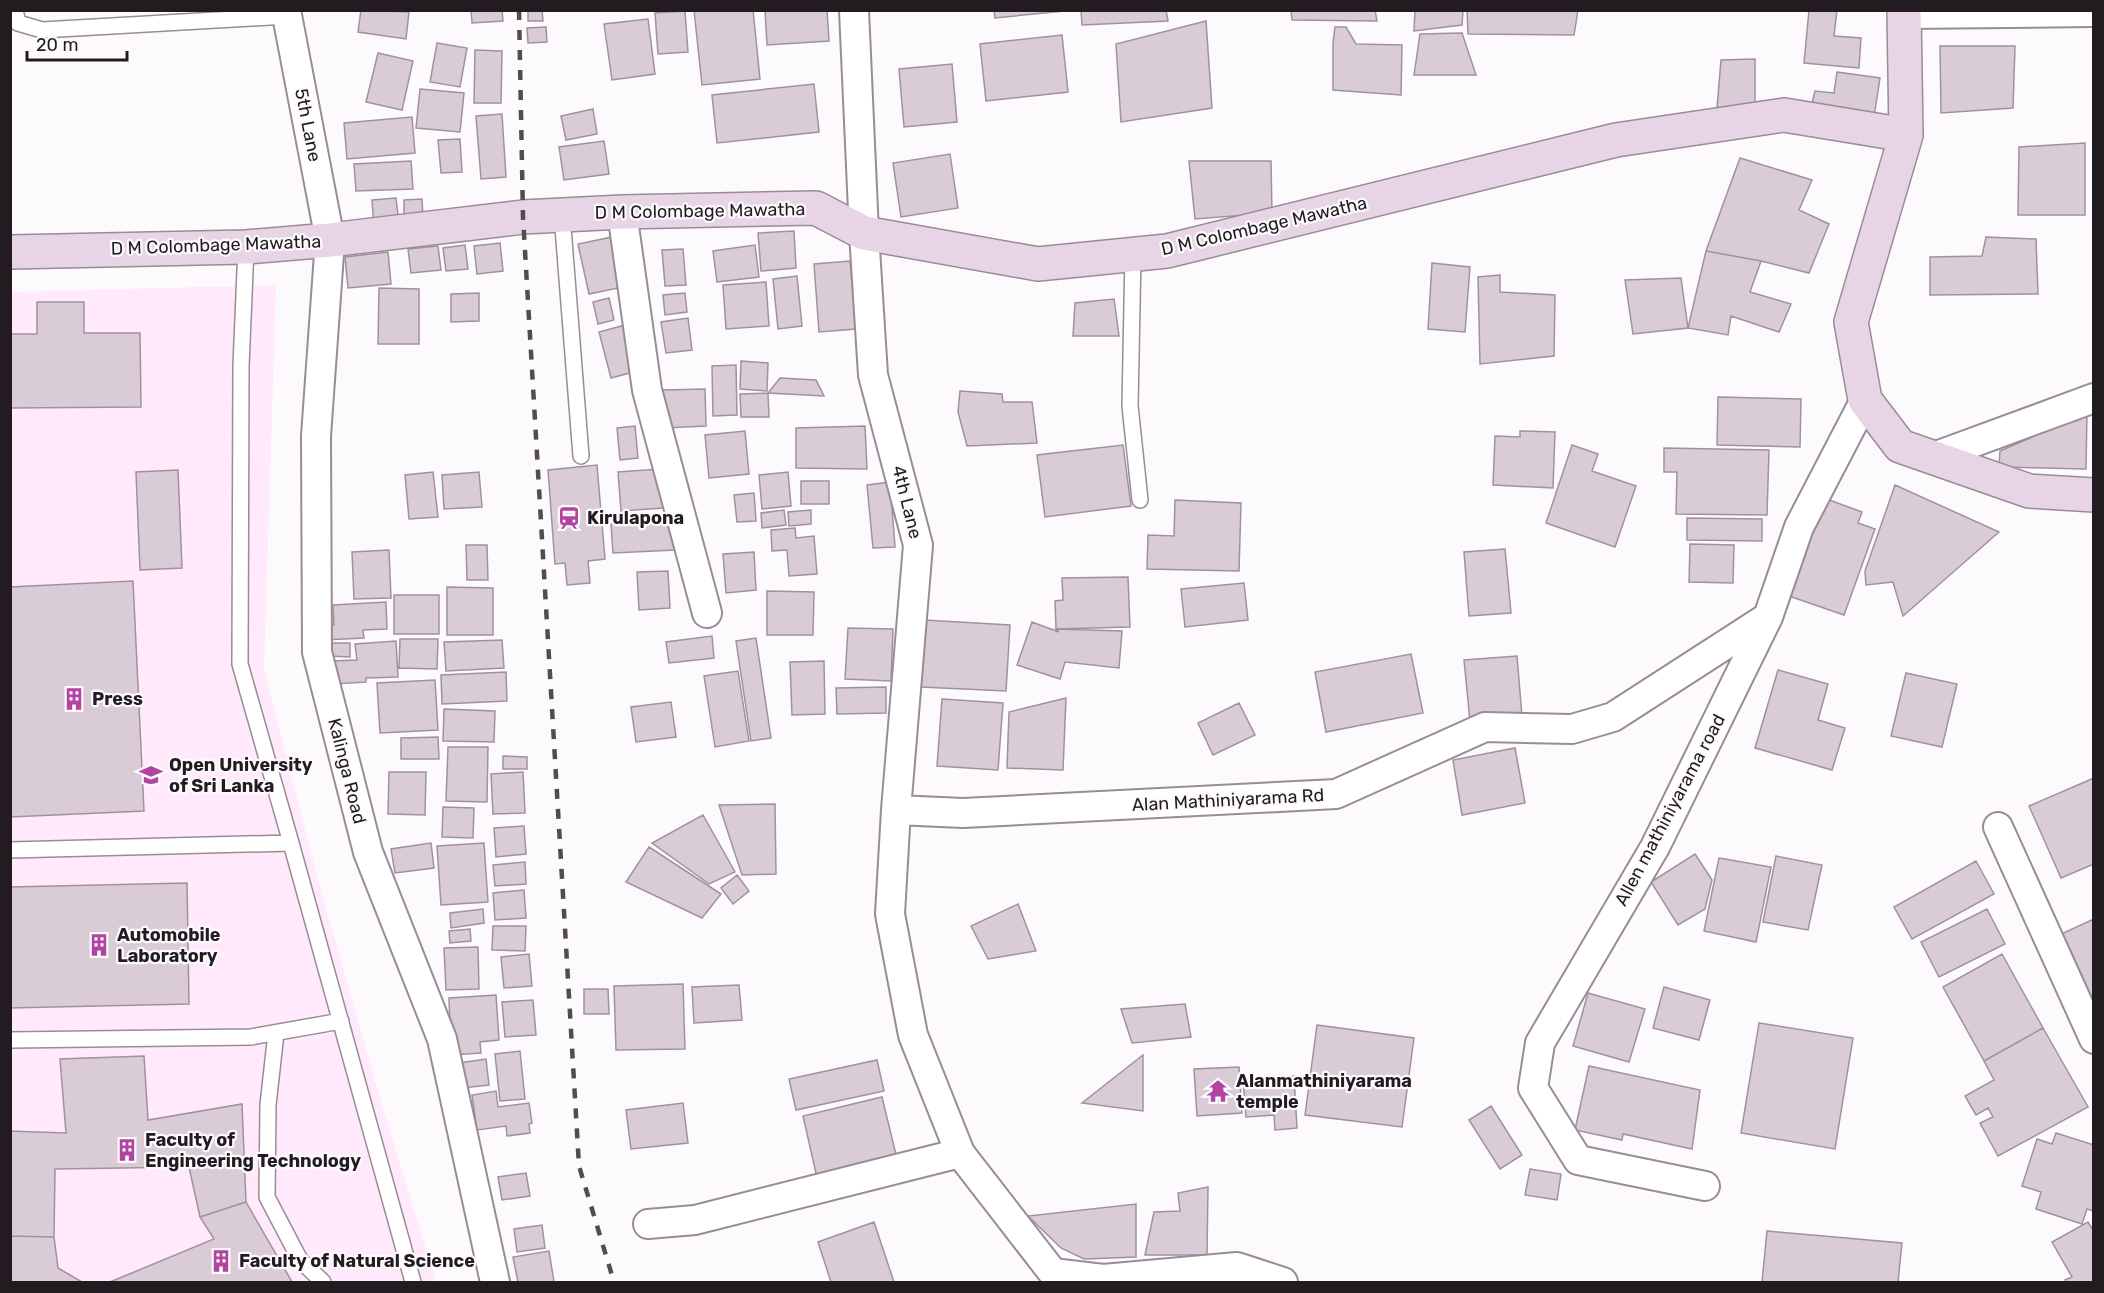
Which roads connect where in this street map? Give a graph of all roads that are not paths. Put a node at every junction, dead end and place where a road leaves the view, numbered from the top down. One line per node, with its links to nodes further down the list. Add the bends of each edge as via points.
1 (15, 10): 5 (lane, via 18,23 42,30)
2 (854, 10): 9 (street, 4th Lane)
3 (1905, 12): 4 (street); 6 (street)
4 (2094, 12)
5 (287, 13): 10 (street, 5th Lane)
6 (1906, 135): 13 (street, D M Colombage Mawatha, via 1784,115 1616,140 1167,251); 15 (street, via 1851,322)
7 (622, 212): 8 (street, D M Colombage Mawatha); 9 (street, D M Colombage Mawatha, via 816,208); 20 (street, via 647,390)
8 (562, 215): 10 (street, D M Colombage Mawatha); 16 (lane)
9 (864, 234): 13 (street, D M Colombage Mawatha, via 1038,264); 22 (street, 4th Lane, via 873,375 918,545)
10 (330, 240): 11 (street, D M Colombage Mawatha); 36 (street, Kalinga Road, via 316,436 317,652 368,852 442,1039)
11 (246, 247): 12 (street, D M Colombage Mawatha); 24 (lane, via 241,366 240,664)
12 (10, 252)
13 (1133, 254): 19 (lane, via 1130,406)
14 (2094, 398): 17 (street)
15 (1864, 400): 17 (street, via 1900,446); 21 (street, Allen mathiniyarama road, via 1799,527)
16 (581, 456)
17 (1931, 458): 18 (street, via 2029,491)
18 (2094, 495)
19 (1140, 500)
20 (707, 614)
21 (1768, 617): 22 (street, Alan Mathiniyarama Rd, via 1613,717 1572,729 1485,727 1336,794 963,813); 31 (street, Allen mathiniyarama road, via 1655,847 1540,1043 1533,1088 1578,1160)
22 (896, 810): 30 (street, 4th Lane, via 890,914 913,1035)
23 (1998, 827): 28 (street)
24 (291, 843): 25 (lane); 26 (lane)
25 (10, 850)
26 (341, 1021): 27 (lane); 35 (lane)
27 (276, 1033): 29 (lane, via 251,1037); 34 (lane, via 268,1105 267,1197 300,1260)
28 (2094, 1039)
29 (10, 1040)
30 (960, 1153): 32 (street, via 695,1220); 33 (street, 4th Lane, via 1053,1273)
31 (1705, 1186)
32 (648, 1224)
33 (1146, 1279): 37 (street, 4th Lane, via 1237,1267)
34 (323, 1282)
35 (413, 1282)
36 (495, 1282)
37 (1284, 1282)

